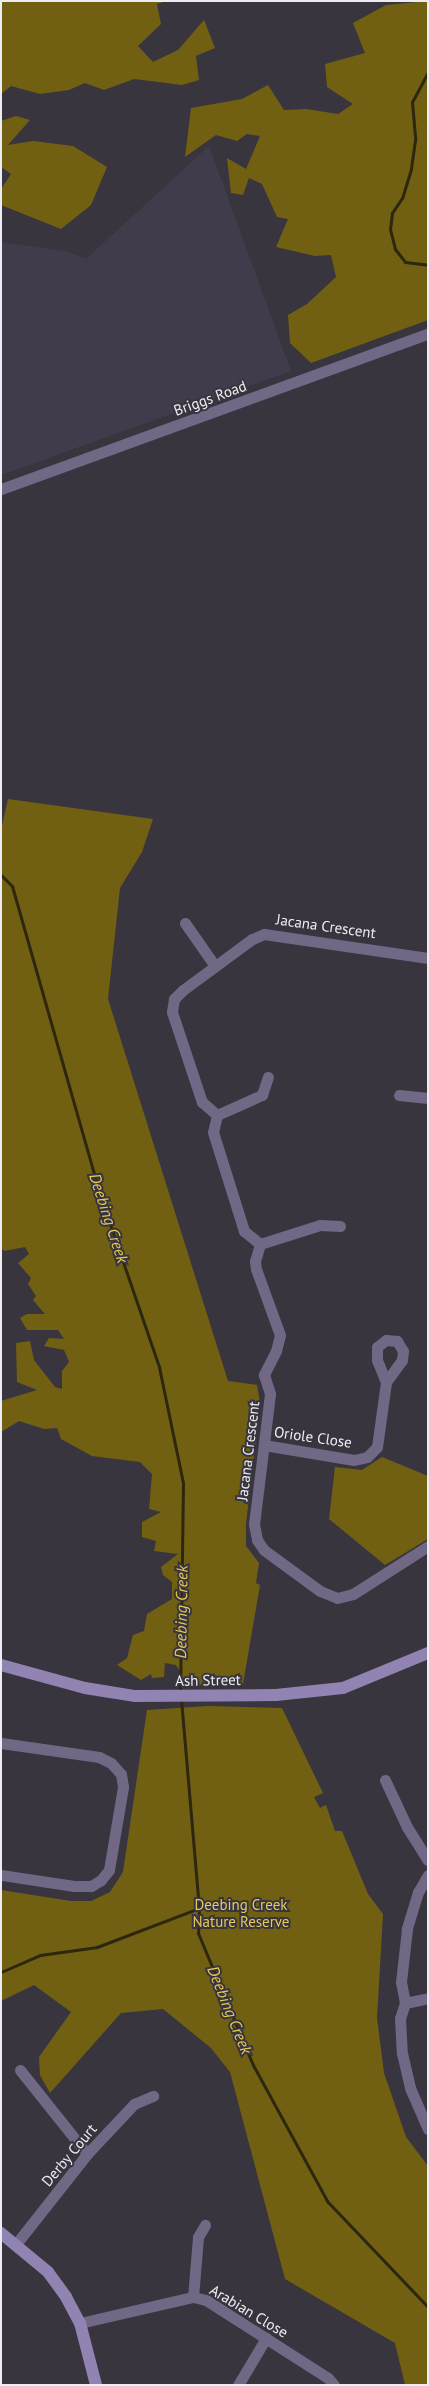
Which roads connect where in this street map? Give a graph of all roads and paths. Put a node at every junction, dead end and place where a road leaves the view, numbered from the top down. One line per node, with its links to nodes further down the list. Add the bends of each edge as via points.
1 (428, 334): 2 (street, Briggs Road)
2 (1, 490)
3 (185, 923): 5 (street)
4 (428, 958): 5 (street, Jacana Crescent, via 264,934)
5 (215, 966): 9 (street, Jacana Crescent, via 174,999 172,1012 202,1102)
6 (268, 1077): 9 (street, via 262,1095)
7 (399, 1095): 8 (street)
8 (428, 1098)
9 (216, 1115): 11 (street, via 213,1132 244,1231)
10 (340, 1226): 11 (street, via 320,1225)
11 (260, 1244): 13 (street, Jacana Crescent, via 256,1269 280,1334 276,1351 264,1374 270,1394)
12 (386, 1382): 13 (street, Oriole Close, via 377,1447 367,1457 354,1460)
13 (264, 1446): 14 (street, Jacana Crescent, via 254,1524 257,1540 264,1550 320,1591 337,1598 353,1594)
14 (426, 1552)
15 (428, 1646): 17 (main road, Ash Street)
16 (428, 1654): 17 (main road, Ash Street)
17 (412, 1660): 18 (main road, Ash Street, via 343,1688 276,1695 161,1697 110,1693)
18 (1, 1665)
19 (1, 1742): 22 (street, via 99,1757 111,1763 121,1774 123,1787 109,1870 102,1880 91,1886 74,1886)
20 (385, 1780): 21 (street, via 407,1827)
21 (428, 1860)
22 (1, 1875)
23 (428, 1875): 25 (street, via 418,1892 407,1929 402,1982)
24 (428, 1998): 25 (street)
25 (405, 2003): 28 (street, via 400,2018 402,2053 410,2088)
26 (20, 2070): 29 (street)
27 (153, 2096): 29 (street, Derby Court, via 134,2104)
28 (428, 2129)
29 (87, 2154): 32 (street, Derby Court)
30 (205, 2225): 33 (street, via 198,2237)
31 (1, 2233): 32 (main road)
32 (16, 2244): 34 (main road, via 48,2272)
33 (193, 2297): 34 (street, Arabian Close); 35 (street, Arabian Close, via 206,2300)
34 (80, 2323): 36 (main road)
35 (266, 2338): 37 (street); 38 (street, Arabian Close)
36 (96, 2385)
37 (238, 2385)
38 (334, 2385)

